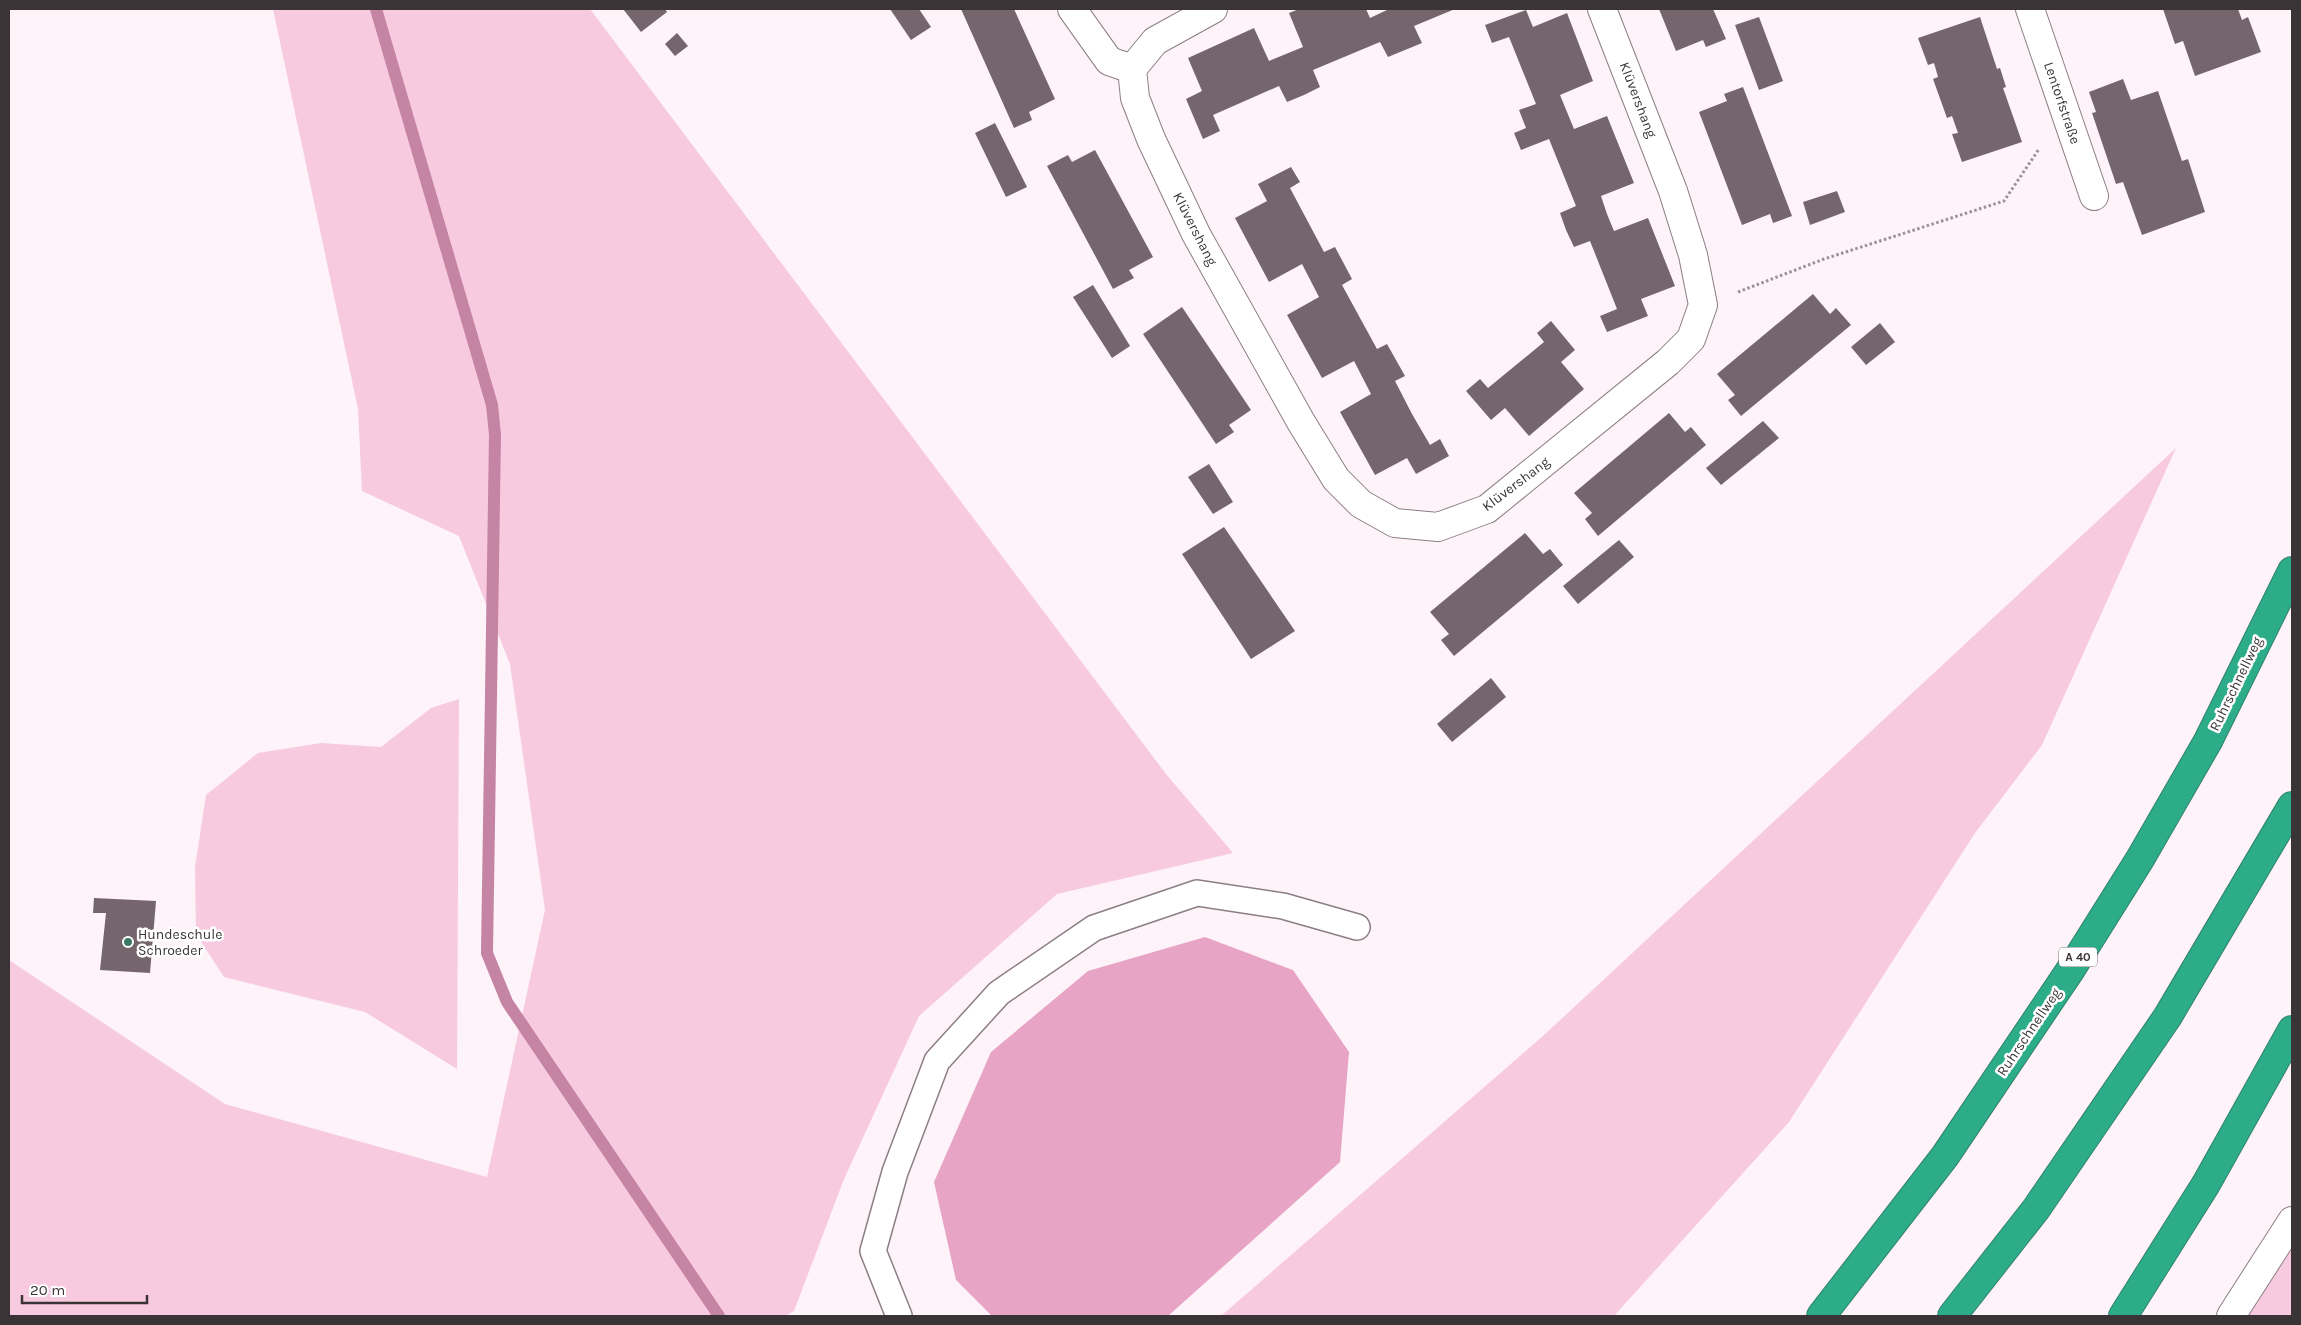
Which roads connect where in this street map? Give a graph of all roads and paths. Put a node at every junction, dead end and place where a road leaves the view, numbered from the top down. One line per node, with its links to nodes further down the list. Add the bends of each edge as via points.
1 (1072, 9): 5 (street, via 1109,61)
2 (1213, 9): 5 (street, via 1155,41)
3 (1602, 9): 8 (street, Klüvershang, via 1673,192 1693,255)
4 (2030, 9): 6 (street, Lentorfstraße)
5 (1132, 69): 8 (street, Klüvershang, via 1135,98 1150,139 1192,225 1301,422 1336,479 1361,504 1395,523 1438,527 1487,509 1668,362 1692,339)
6 (2066, 113): 7 (street, Lentorfstraße); 8 (path, via 2004,201 1824,260)
7 (2094, 196)
8 (1703, 305)
9 (2292, 571): 15 (highway, Ruhrschnellweg / A 40, via 2208,741 2071,969 1946,1156)
10 (2292, 806): 16 (highway, via 2168,1016 2036,1209)
11 (1357, 927): 14 (lane, via 1283,906 1197,893 1094,928 1000,993 937,1061 895,1172 873,1251)
12 (2292, 1030): 17 (highway, via 2206,1184)
13 (2292, 1221): 18 (street)
14 (899, 1316)
15 (1821, 1316)
16 (1952, 1316)
17 (2123, 1316)
18 (2231, 1316)

